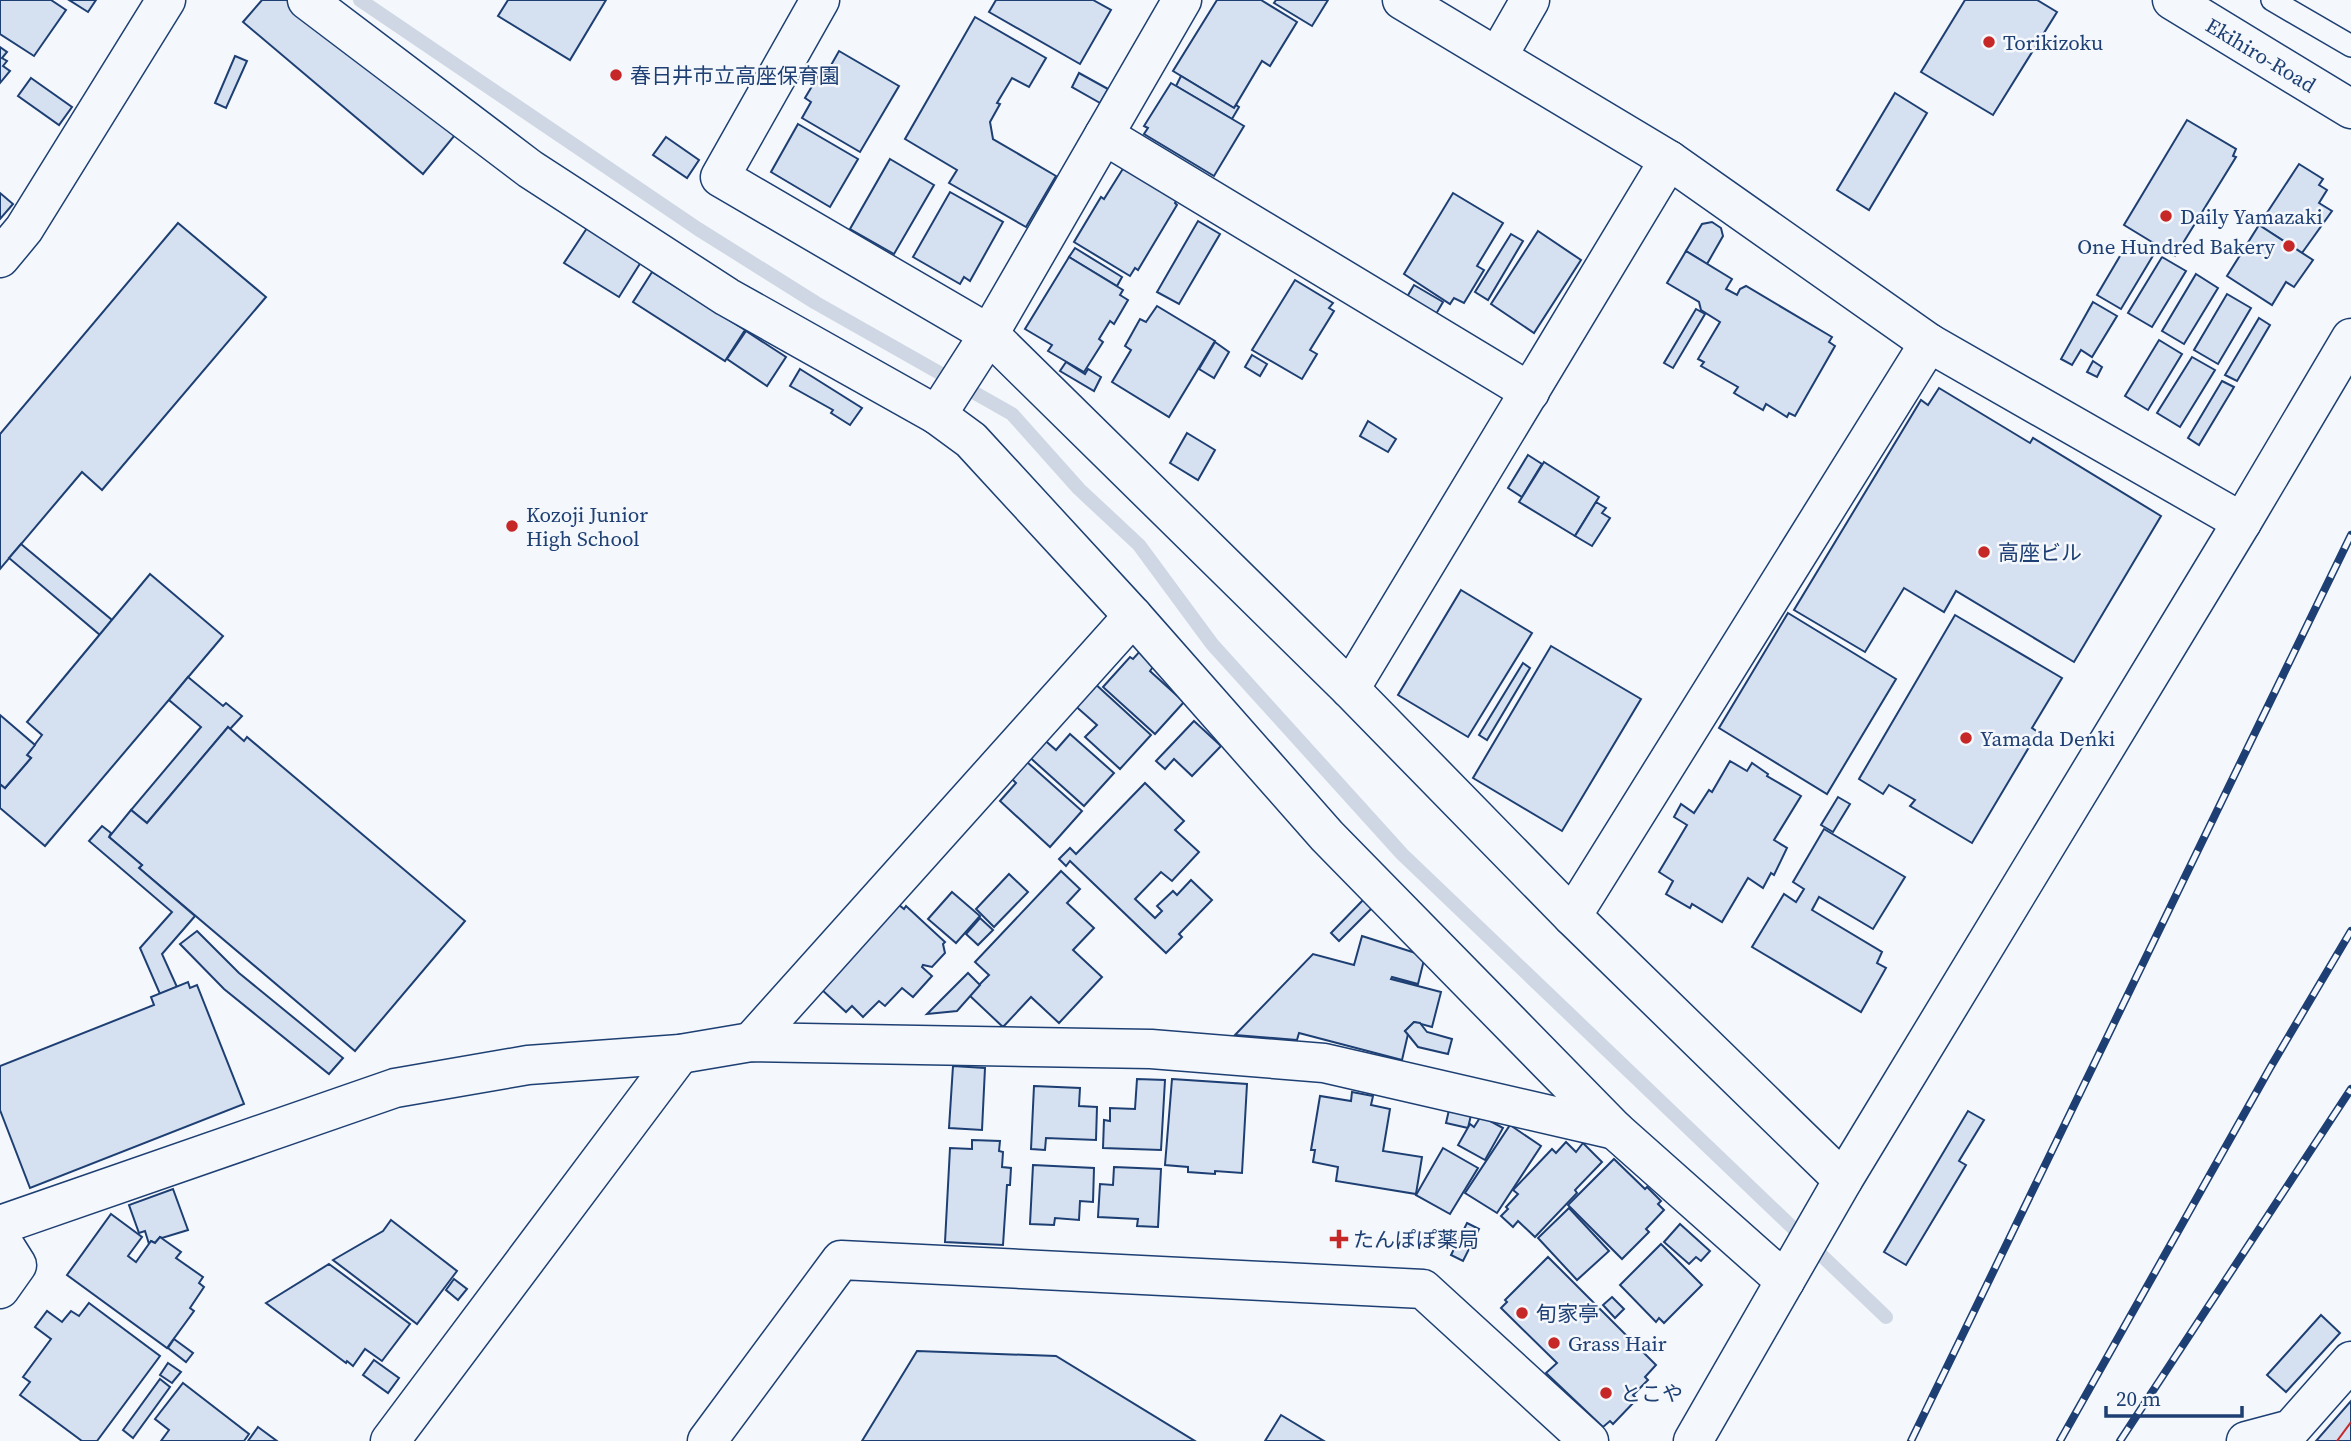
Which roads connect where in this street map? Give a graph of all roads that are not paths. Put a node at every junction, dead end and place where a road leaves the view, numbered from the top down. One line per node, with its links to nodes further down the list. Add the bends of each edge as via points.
1 (166, 0): 15 (street, via 24,229)
2 (307, 0): 20 (street, via 530,169 727,298)
3 (820, 0): 17 (street, via 720,177)
4 (1182, 0): 13 (street)
5 (1402, 0): 11 (street)
6 (1530, 0): 11 (street)
7 (2172, 0): 12 (street, Ekihiro-Road)
8 (2272, 0): 9 (lane)
9 (2306, 9): 10 (lane)
10 (2351, 46)
11 (1498, 56): 14 (street)
12 (2351, 109)
13 (1104, 135): 17 (street); 19 (street)
14 (1669, 160): 18 (street); 19 (street)
15 (0, 258)
16 (2351, 338): 21 (street)
17 (983, 342): 20 (street); 23 (street)
18 (1929, 343): 21 (street); 24 (street)
19 (1530, 392): 23 (street)
20 (937, 415): 22 (street, via 971,440)
21 (2242, 522): 28 (street)
22 (1133, 616): 25 (street); 27 (street, via 1327,836)
23 (1350, 689): 24 (street)
24 (1572, 916): 28 (street)
25 (751, 1042): 26 (street); 27 (street, via 1151,1049 1324,1063)
26 (680, 1054): 29 (street, via 528,1065 395,1088); 34 (street)
27 (1615, 1130): 31 (street)
28 (1843, 1180): 31 (street)
29 (0, 1226)
30 (0, 1238): 32 (street, via 17,1265)
31 (1790, 1274): 37 (street)
32 (0, 1289)
33 (2351, 1361): 38 (street, via 2291,1429)
34 (390, 1441)
35 (707, 1441): 36 (street, via 841,1260 1423,1289)
36 (1589, 1441)
37 (1693, 1441)
38 (2246, 1441)

